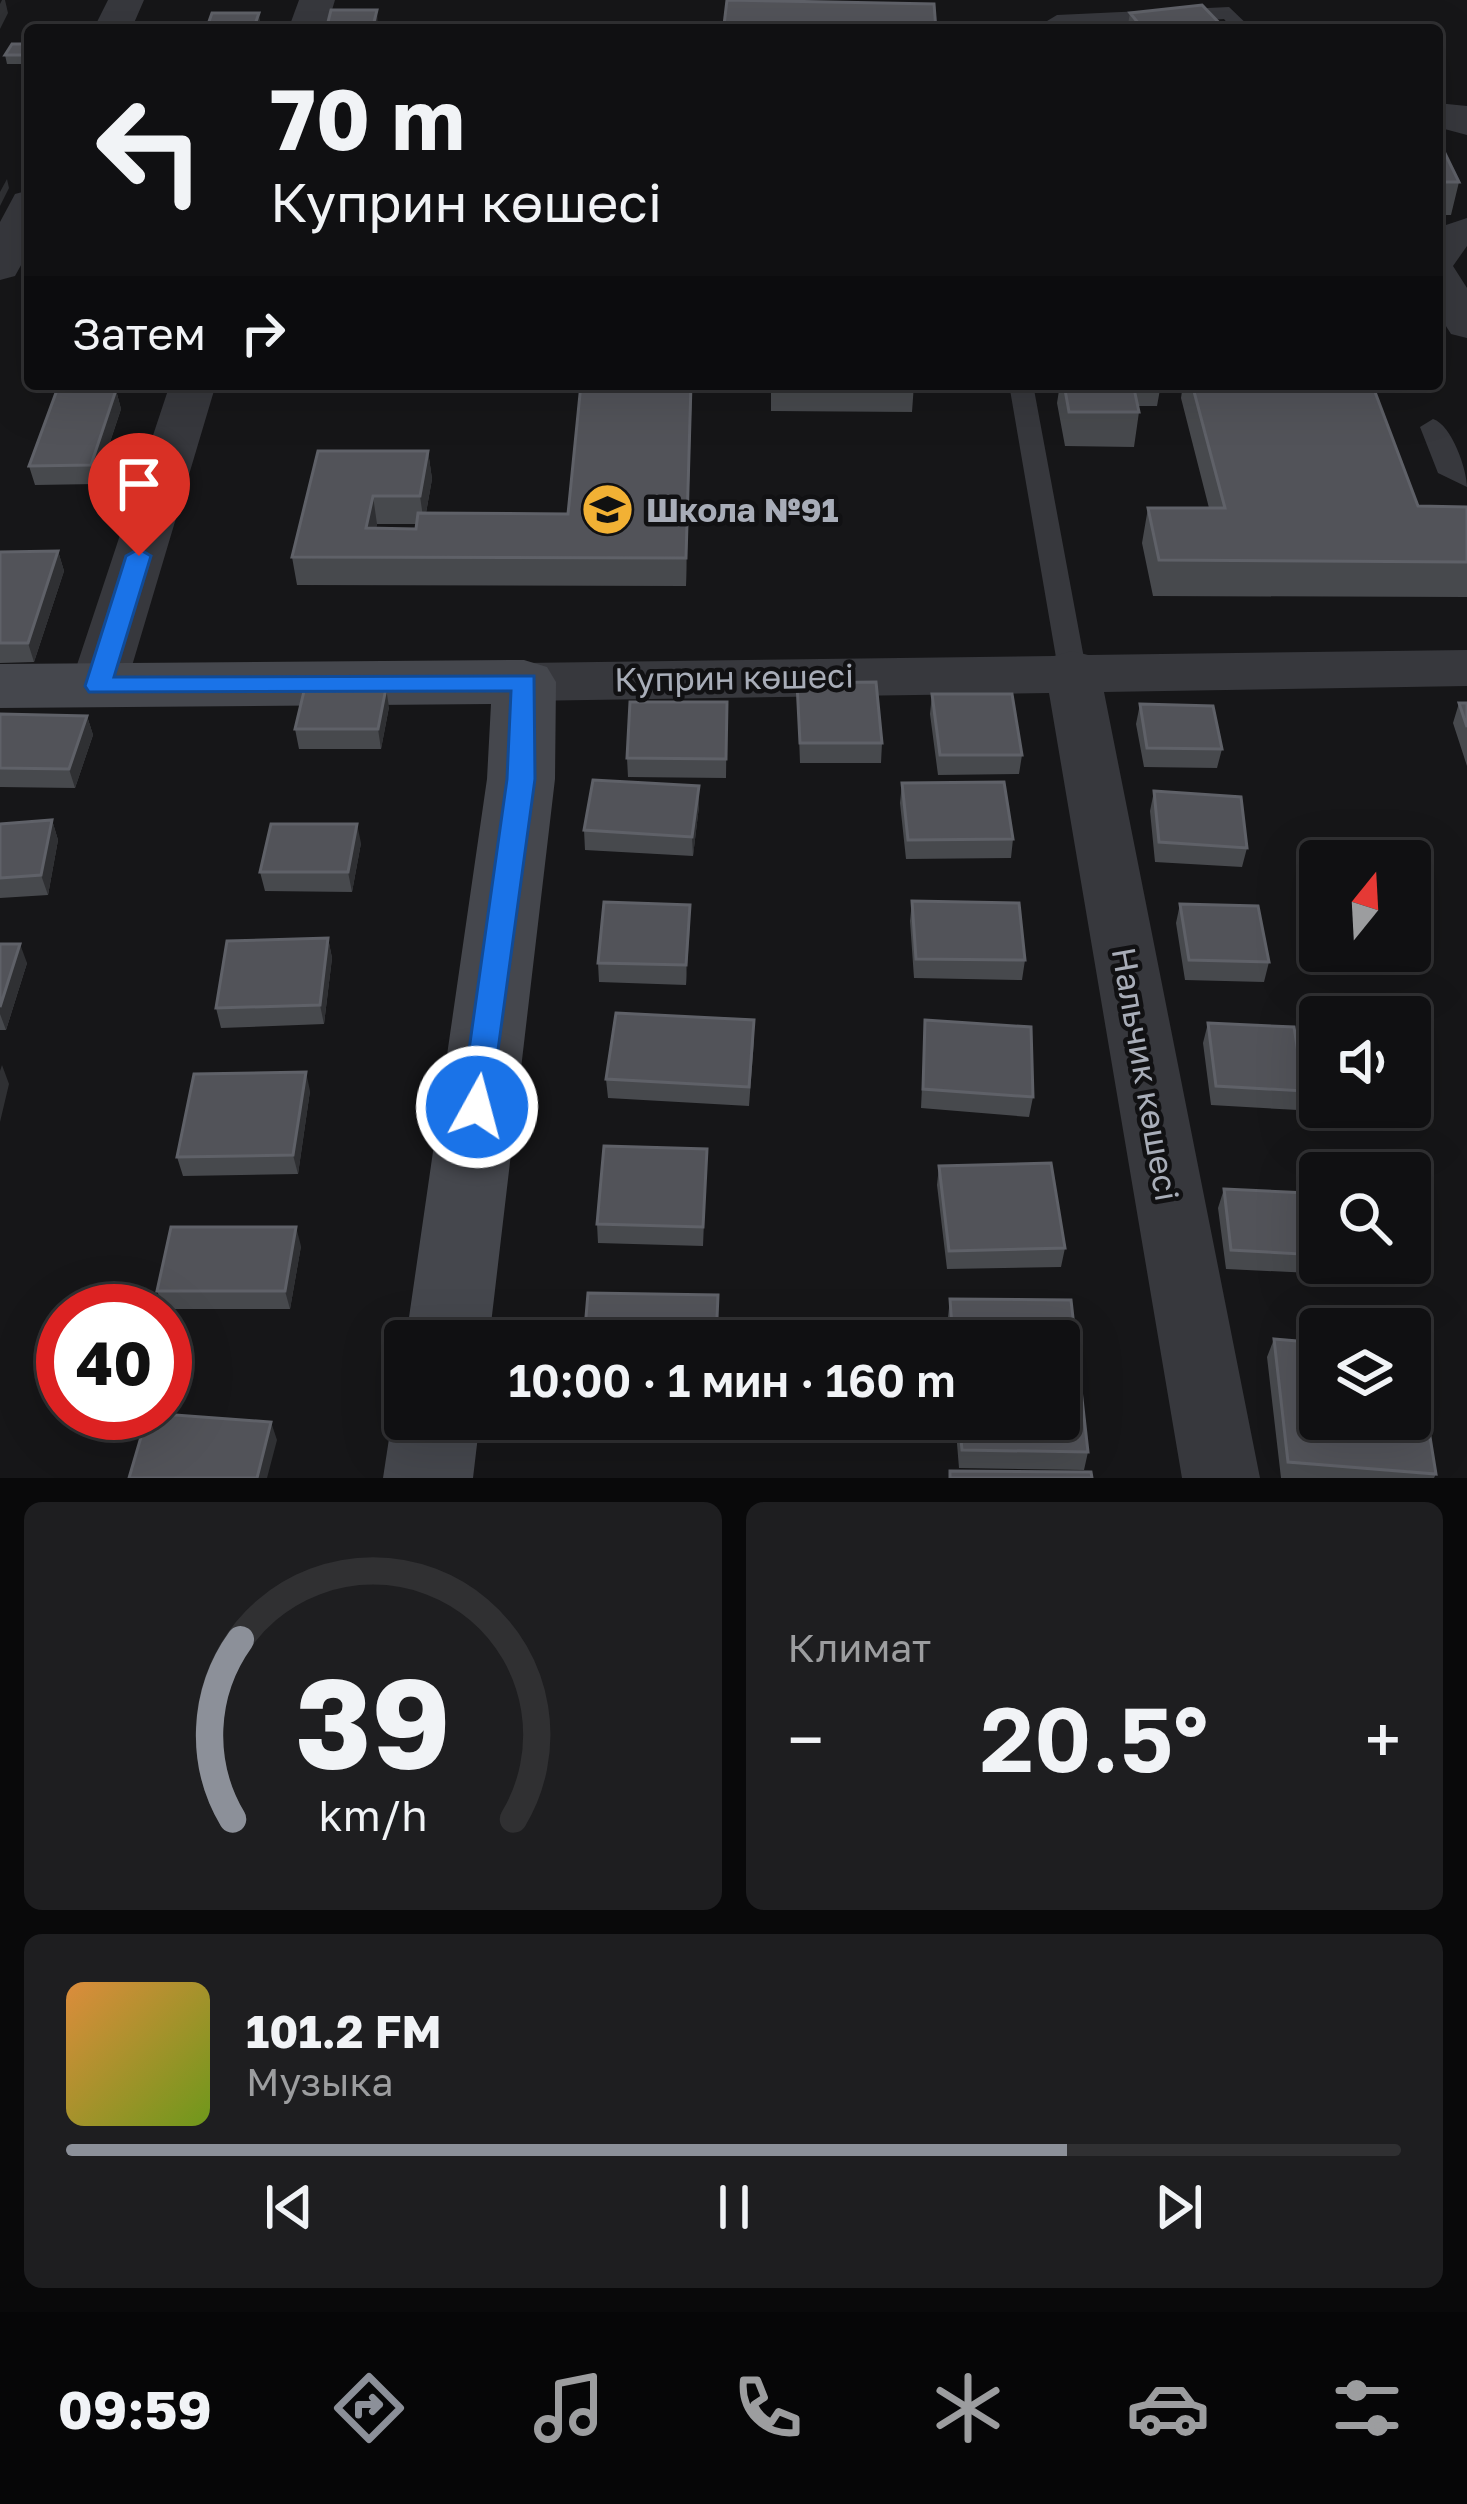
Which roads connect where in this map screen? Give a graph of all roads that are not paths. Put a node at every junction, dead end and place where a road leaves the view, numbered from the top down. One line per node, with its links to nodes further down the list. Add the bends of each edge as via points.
1 (1057, 24): 2 (lane, via 1229,13)
2 (1238, 24)
3 (24, 216): 4 (street)
4 (0, 266)
5 (1443, 285): 6 (street)
6 (1467, 324)
7 (192, 390): 15 (street)
8 (1022, 390): 12 (lane)
9 (1433, 428): 10 (lane, via 1451,473)
10 (1467, 479)
11 (1467, 668): 12 (street, Куприн көшесі)
12 (1072, 670): 13 (street, Куприн көшесі); 19 (street, Нальчик көшесі)
13 (524, 682): 15 (street, Куприн көшесі); 16 (street, via 521,779)
14 (0, 686): 15 (street, Куприн көшесі)
15 (98, 686)
16 (449, 1320)
17 (433, 1440): 18 (street)
18 (428, 1478)
19 (1220, 1478)

